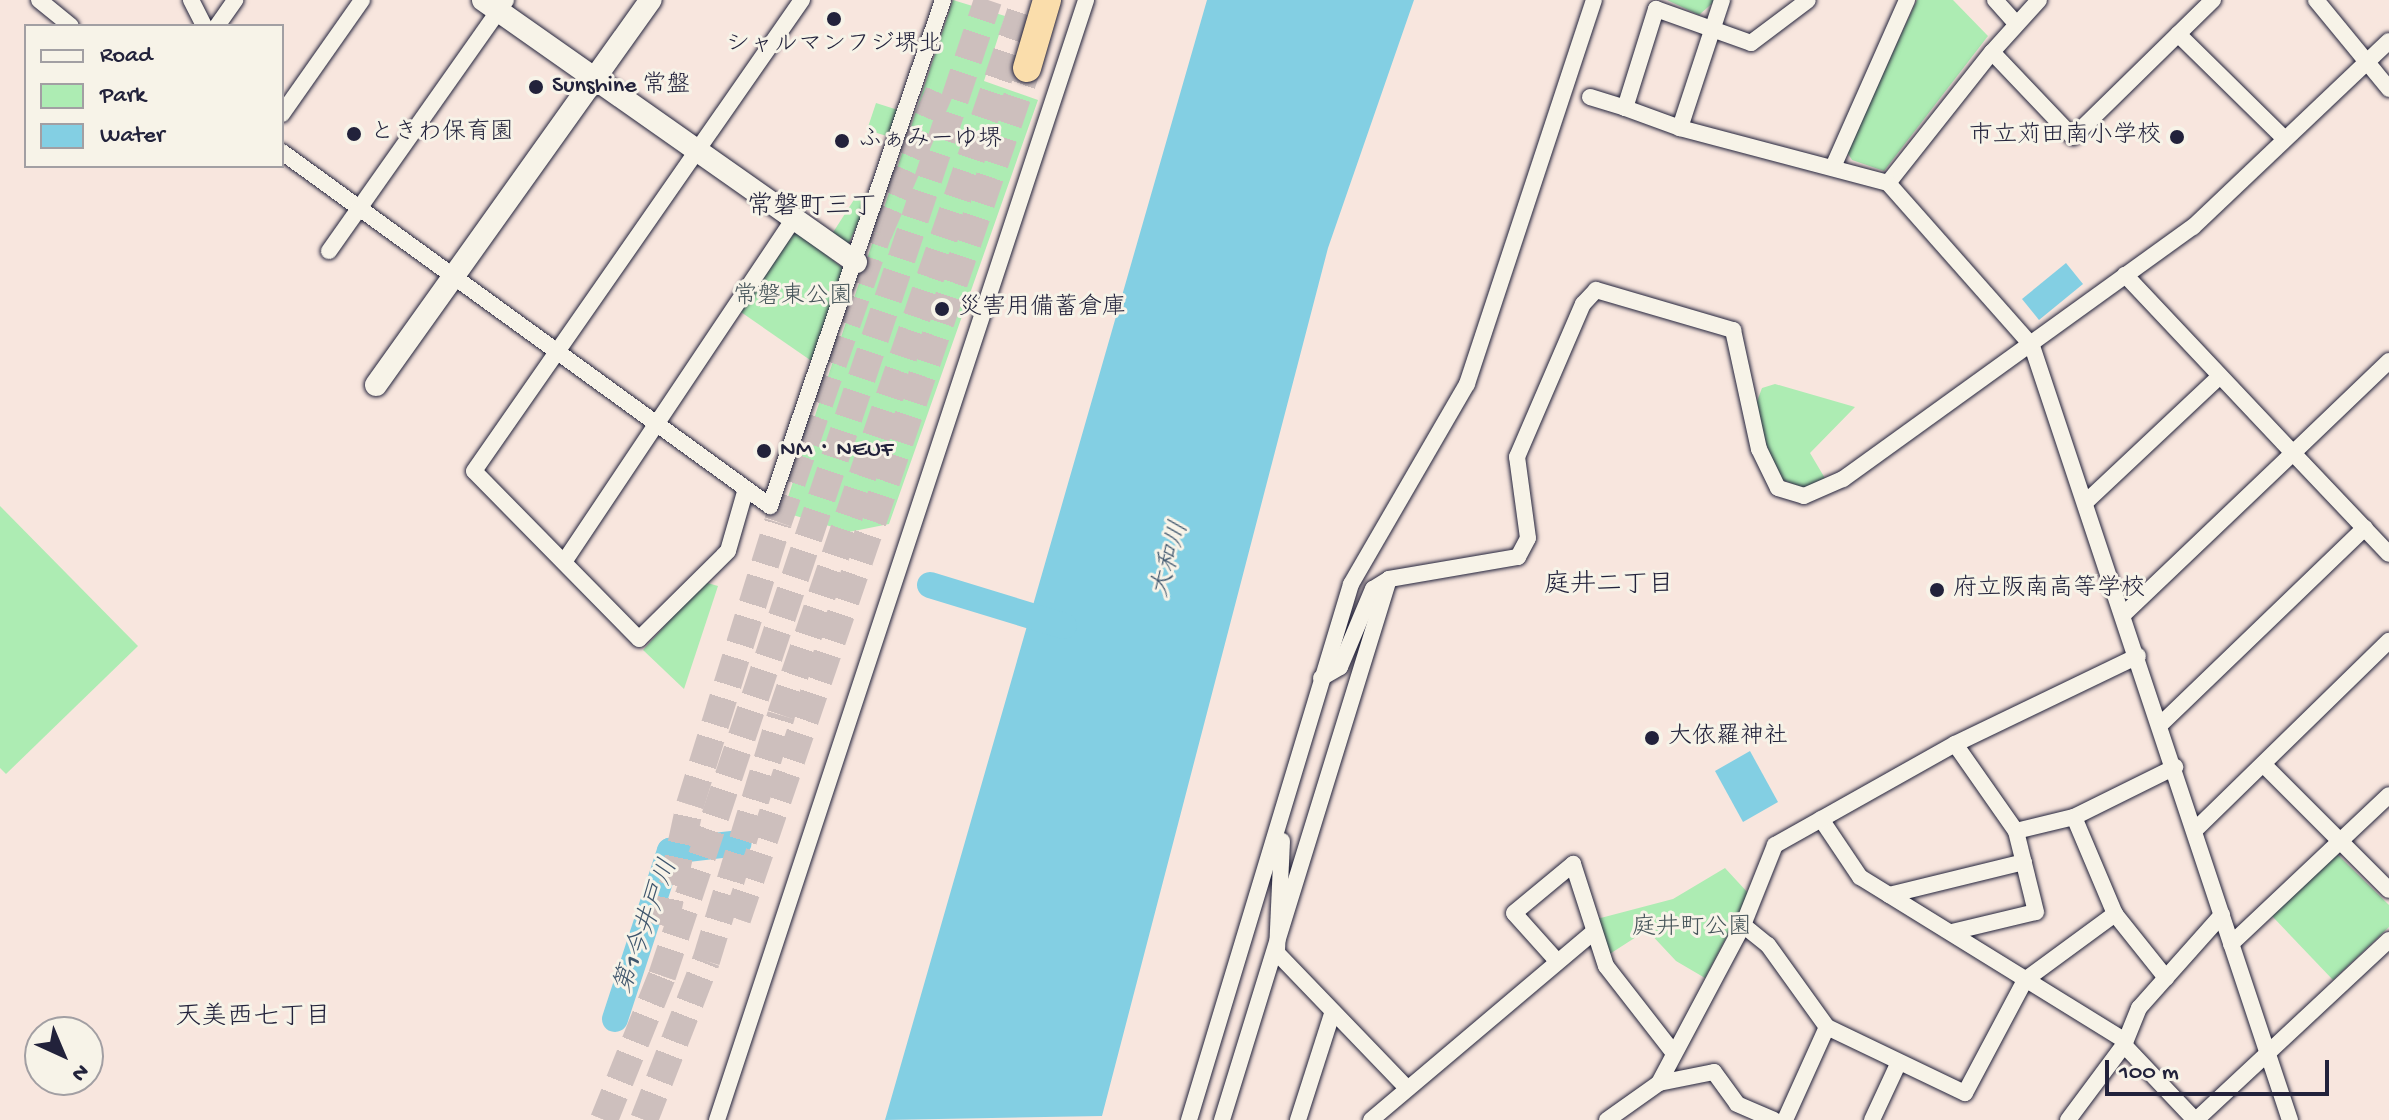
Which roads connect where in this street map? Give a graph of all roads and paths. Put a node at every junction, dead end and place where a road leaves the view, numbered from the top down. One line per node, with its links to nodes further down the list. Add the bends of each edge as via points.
1 (39, 0): 20 (street)
2 (191, 0): 21 (street)
3 (235, 0): 22 (street)
4 (362, 0): 33 (street)
5 (651, 0): 29 (street)
6 (802, 0): 36 (street)
7 (1047, 0): 28 (highway)
8 (1086, 0): 97 (street)
9 (1594, 0): 62 (street, via 1467,384 1351,584)
10 (1722, 0): 23 (street)
11 (1808, 0): 23 (street, via 1751,43)
12 (1907, 0): 38 (street)
13 (1995, 0): 19 (street)
14 (2039, 0): 19 (street)
15 (2213, 0): 24 (street)
16 (2316, 0): 27 (street)
17 (941, 1): 43 (street)
18 (496, 3): 29 (street); 40 (street)
19 (2016, 23): 26 (street)
20 (69, 24)
21 (203, 24)
22 (218, 24)
23 (1712, 30): 32 (street, via 1656,9); 34 (street)
24 (2178, 34): 26 (street, via 2073,137); 35 (street)
25 (2389, 41): 27 (street)
26 (1992, 52): 39 (street)
27 (2367, 62): 30 (street); 35 (street)
28 (1027, 68)
29 (594, 79): 36 (street); 45 (street)
30 (2389, 89)
31 (1590, 97): 32 (street)
32 (1625, 108): 34 (street)
33 (284, 111)
34 (1680, 128): 38 (street)
35 (2285, 139): 44 (street, via 2193,227)
36 (696, 150): 41 (street); 47 (street)
37 (284, 153): 40 (street)
38 (1833, 167): 39 (street)
39 (1888, 183): 46 (street)
40 (359, 209): 42 (street); 45 (street)
41 (794, 219): 43 (street); 51 (street)
42 (329, 251)
43 (856, 262): 53 (street, via 777,493 770,506)
44 (2125, 275): 46 (street); 49 (street)
45 (453, 278): 47 (street); 50 (street)
46 (2032, 346): 54 (street); 58 (street, via 1843,479 1804,496 1778,488 1759,449 1733,330 1596,290 1583,304 1517,457 1528,538 1518,557)
47 (553, 352): 51 (street); 57 (street, via 474,471)
48 (2389, 361): 52 (street)
49 (2219, 377): 52 (street); 54 (street)
50 (376, 385)
51 (655, 426): 53 (street); 57 (street)
52 (2293, 453): 55 (street); 59 (street)
53 (745, 492): 57 (street, via 728,551 639,639)
54 (2088, 500): 59 (street)
55 (2365, 528): 56 (street); 63 (street)
56 (2389, 554)
57 (564, 562)
58 (1389, 579): 62 (street, via 1373,589 1340,667); 84 (street)
59 (2124, 614): 61 (street)
60 (2389, 641): 65 (street)
61 (2138, 656): 63 (street); 64 (street)
62 (1321, 678): 68 (street)
63 (2161, 724): 66 (street)
64 (1955, 744): 70 (street); 72 (street)
65 (2265, 766): 71 (street); 73 (street)
66 (2175, 767): 69 (street); 71 (street)
67 (2389, 795): 73 (street)
68 (1283, 814): 84 (street); 94 (street)
69 (2074, 817): 72 (street); 77 (street)
70 (1821, 819): 76 (street, via 1841,859); 79 (street, via 1775,845)
71 (2195, 830): 78 (street)
72 (2016, 831): 74 (street)
73 (2342, 839): 75 (street); 83 (street)
74 (2024, 862): 76 (street); 80 (street, via 2036,912)
75 (2389, 890)
76 (1889, 895): 80 (street)
77 (2115, 914): 86 (street); 87 (street)
78 (2222, 915): 83 (street); 86 (street)
79 (1743, 925): 89 (street, via 1768,945); 91 (street)
80 (1952, 932): 87 (street)
81 (1591, 934): 85 (street); 85 (street, via 1573,864 1514,913); 91 (street, via 1606,966)
82 (2389, 940): 92 (street)
83 (2231, 944): 92 (street)
84 (1277, 953): 88 (street); 100 (street)
85 (1557, 961): 96 (street)
86 (2166, 978): 90 (street, via 2139,1008)
87 (2025, 980): 90 (street); 93 (street, via 1965,1093)
88 (1332, 1014): 96 (street); 101 (street)
89 (1827, 1027): 93 (street); 105 (street)
90 (2125, 1043): 107 (street); 108 (street)
91 (1673, 1052): 95 (street)
92 (2267, 1056): 108 (street); 109 (street)
93 (1898, 1064): 106 (street)
94 (1202, 1076): 98 (street); 99 (street)
95 (1659, 1083): 103 (street); 104 (street, via 1714,1072 1737,1104)
96 (1406, 1087): 102 (street)
97 (717, 1120)
98 (1189, 1120)
99 (1200, 1120)
100 (1222, 1120)
101 (1298, 1120)
102 (1371, 1120)
103 (1607, 1120)
104 (1774, 1120)
105 (1785, 1120)
106 (1872, 1120)
107 (2068, 1120)
108 (2195, 1120)
109 (2290, 1120)

